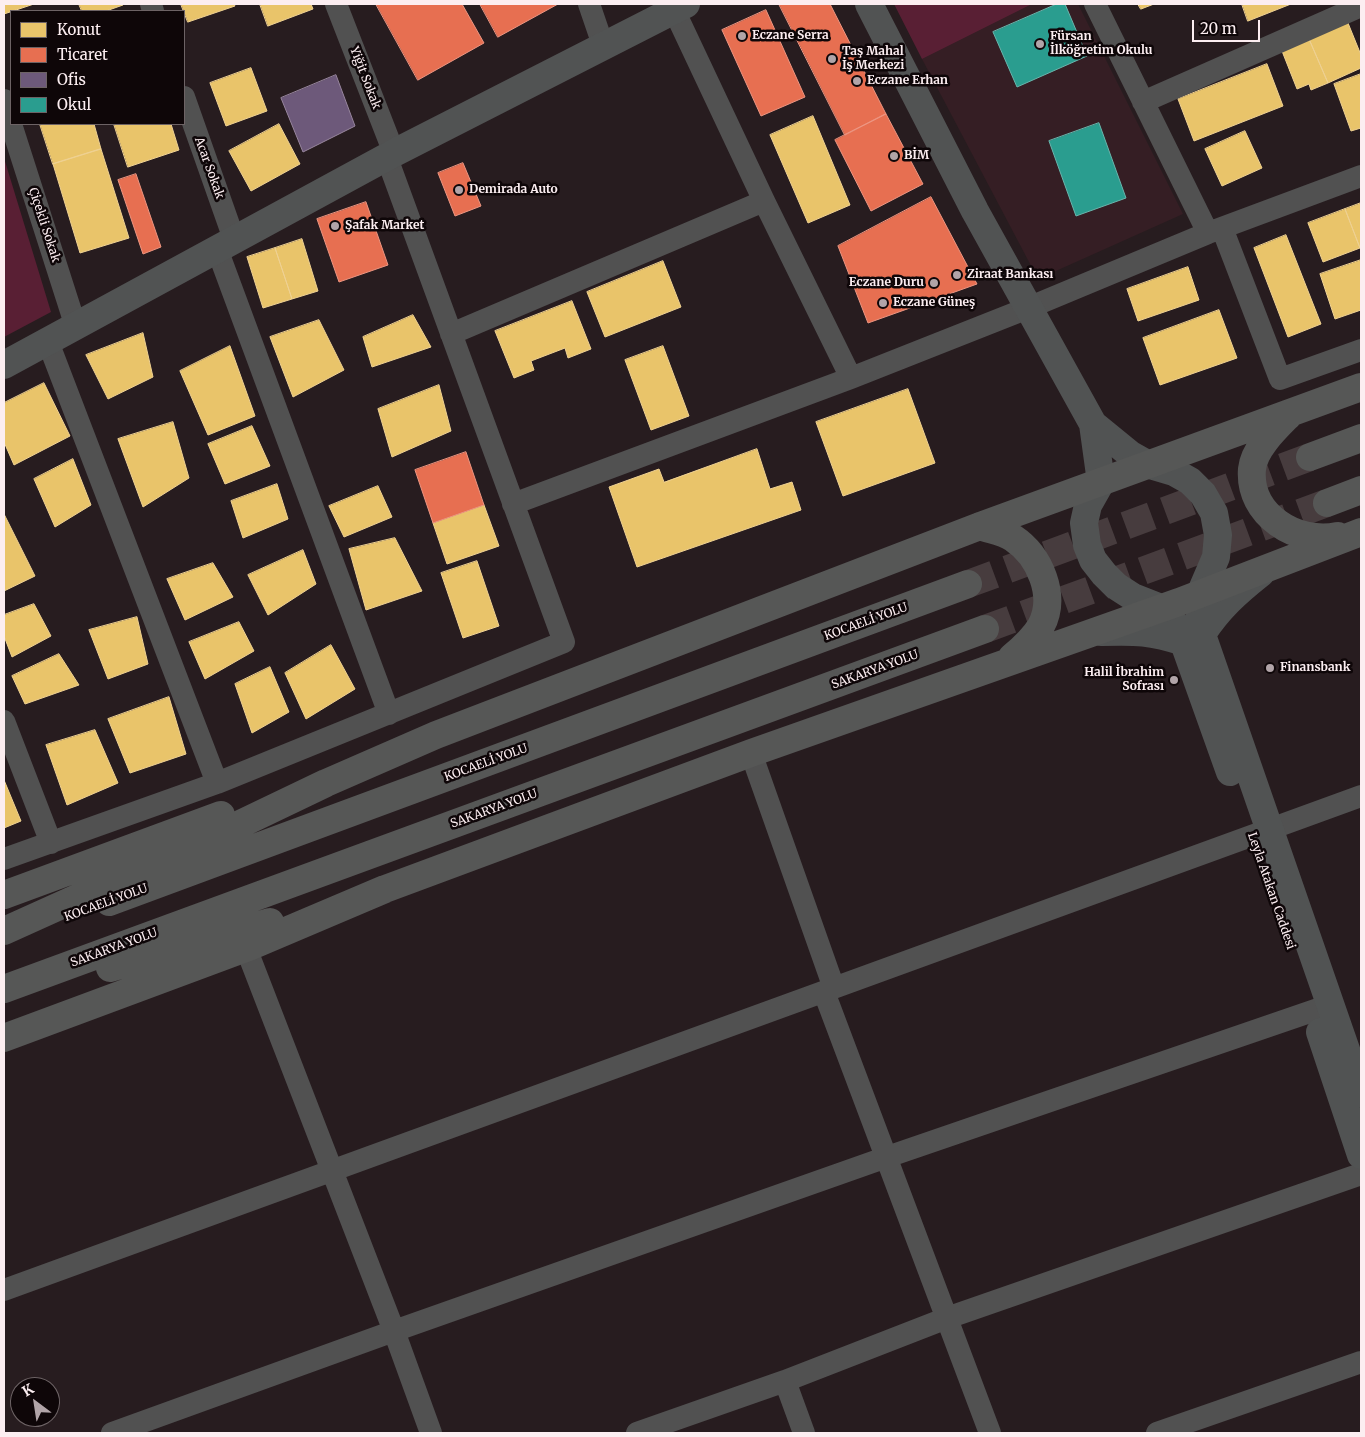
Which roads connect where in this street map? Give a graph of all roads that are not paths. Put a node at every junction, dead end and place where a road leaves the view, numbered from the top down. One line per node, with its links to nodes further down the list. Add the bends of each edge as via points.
1 (336, 4): 13 (street, Yiğit Sokak)
2 (589, 4): 7 (street)
3 (869, 4): 18 (main road)
4 (1095, 4): 10 (street)
5 (1361, 6): 10 (street)
6 (680, 7): 7 (main road); 15 (street)
7 (604, 45): 13 (main road)
8 (4, 100): 11 (street, Çiçekli Sokak)
9 (185, 100): 17 (street, Acar Sokak)
10 (1143, 102): 16 (street)
11 (10, 121)
12 (11, 125): 19 (street, Çiçekli Sokak)
13 (390, 155): 17 (main road); 20 (street, Yiğit Sokak)
14 (1361, 176): 16 (street)
15 (764, 201): 20 (street); 24 (street)
16 (1215, 230): 18 (street); 22 (street, via 1280,379)
17 (226, 244): 19 (main road); 45 (street, Acar Sokak)
18 (1028, 308): 24 (street); 27 (main road)
19 (76, 327): 21 (main road)
20 (451, 334): 34 (street, Yiğit Sokak)
21 (48, 342): 23 (main road); 49 (street)
22 (1361, 350)
23 (4, 365)
24 (851, 378): 34 (street)
25 (1361, 388): 26 (highway)
26 (1291, 413): 30 (highway); 36 (highway, via 1267,438 1257,454 1252,468 1259,500 1281,526 1295,532 1326,538)
27 (1093, 424): 30 (main road); 31 (main road)
28 (1361, 438): 29 (highway)
29 (1310, 457)
30 (1147, 464): 31 (highway); 39 (main road, via 1190,481 1203,494 1214,513 1218,536 1216,556)
31 (1101, 482): 35 (highway); 40 (main road, via 1088,505 1084,523 1093,560 1116,586)
32 (1361, 490): 33 (highway)
33 (1327, 503)
34 (513, 504): 45 (street, Yiğit Sokak, via 564,642)
35 (980, 526): 44 (highway, via 1012,537 1026,548 1038,564 1048,598 1041,626 1028,644); 47 (highway)
36 (1361, 531): 37 (highway)
37 (1267, 568): 39 (highway); 43 (main road)
38 (968, 584): 57 (highway, KOCAELİ YOLU)
39 (1201, 592): 40 (highway); 43 (main road)
40 (1161, 608): 42 (highway); 43 (main road)
41 (985, 629): 59 (highway, SAKARYA YOLU)
42 (1090, 633): 43 (main road); 44 (highway)
43 (1191, 633): 51 (main road, Leyla Atakan Caddesi)
44 (1004, 662): 48 (highway)
45 (389, 714): 49 (street)
46 (4, 720): 52 (street)
47 (436, 736): 55 (highway); 56 (highway)
48 (751, 753): 54 (highway); 60 (street)
49 (217, 783): 52 (street)
50 (1361, 796): 51 (street)
51 (1261, 832): 60 (street); 62 (main road, Leyla Atakan Caddesi)
52 (51, 843): 53 (street)
53 (4, 859)
54 (385, 889): 58 (highway); 61 (highway)
55 (4, 895)
56 (4, 931)
57 (4, 941)
58 (246, 948): 63 (highway); 67 (street)
59 (4, 989)
60 (829, 990): 66 (street); 67 (street)
61 (4, 998)
62 (1321, 1008): 64 (main road, Leyla Atakan Caddesi); 65 (main road, Leyla Atakan Caddesi); 66 (street)
63 (4, 1038)
64 (1361, 1093)
65 (1361, 1155)
66 (887, 1157): 70 (street); 71 (street)
67 (332, 1171): 69 (street); 71 (street)
68 (1361, 1174): 70 (street)
69 (4, 1290)
70 (947, 1318): 73 (street); 78 (street)
71 (394, 1331): 74 (street); 75 (street)
72 (1361, 1362): 79 (street)
73 (785, 1381): 76 (street); 77 (street)
74 (112, 1433)
75 (431, 1433)
76 (638, 1433)
77 (804, 1433)
78 (990, 1433)
79 (1157, 1433)

